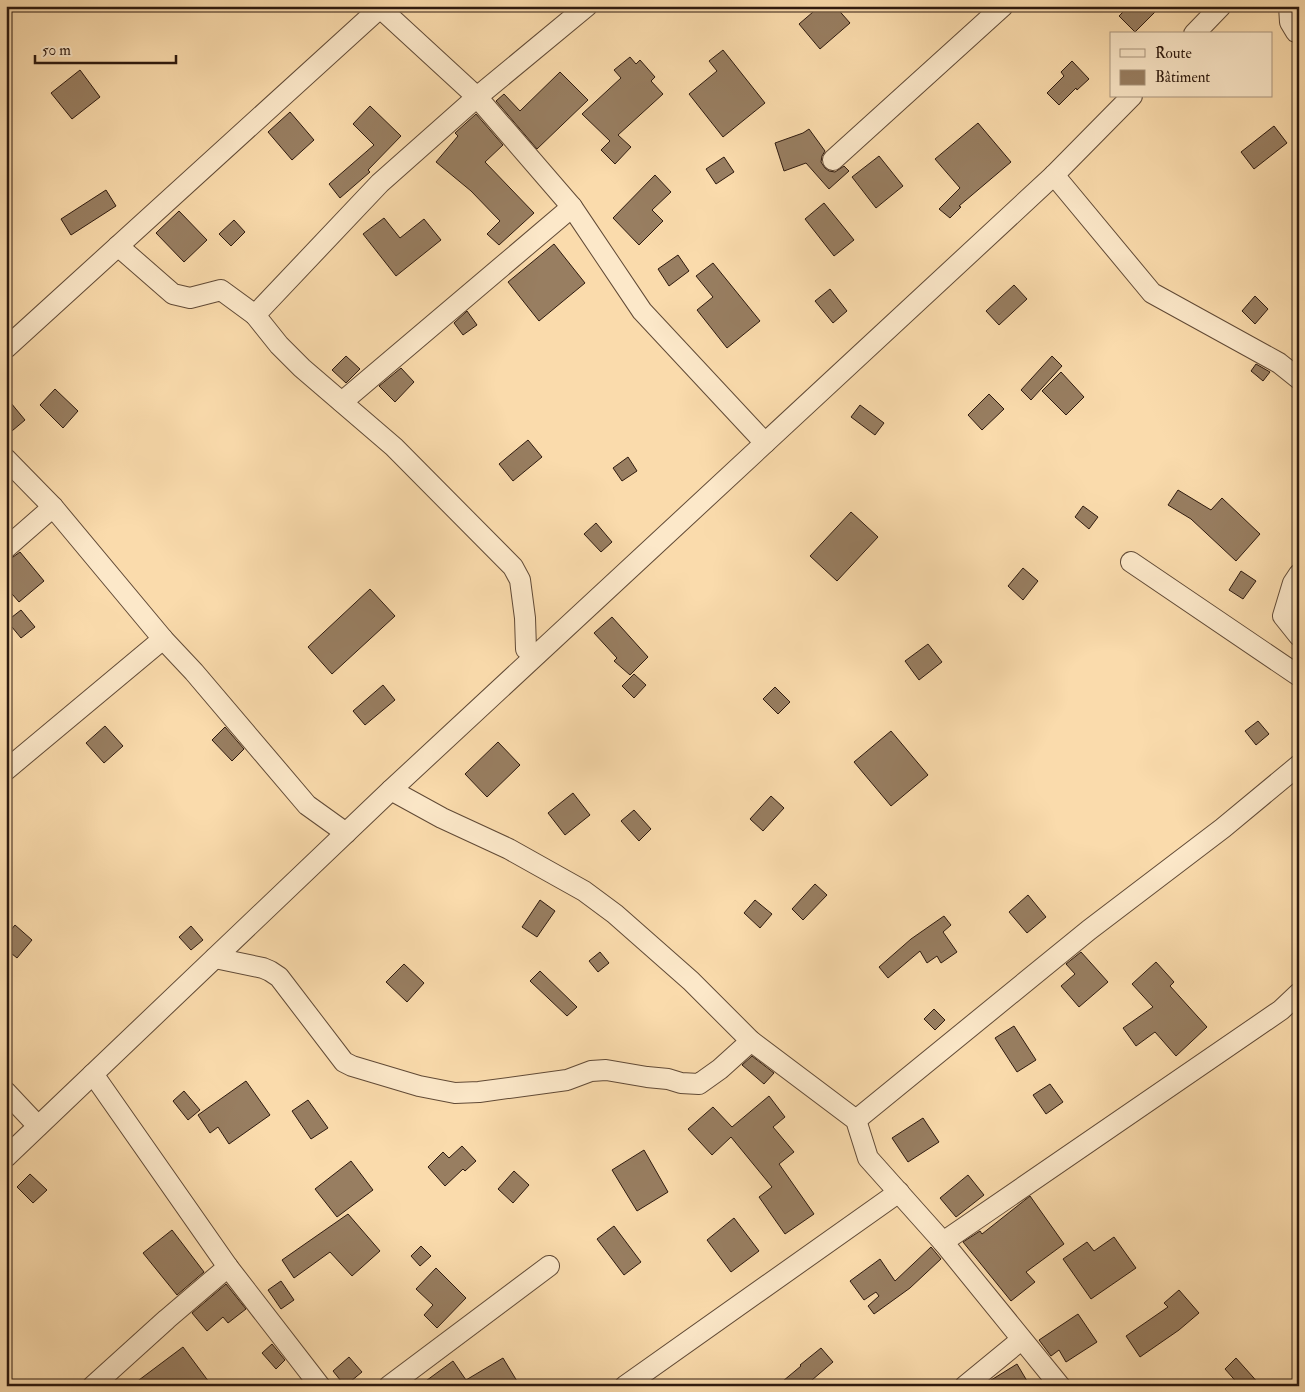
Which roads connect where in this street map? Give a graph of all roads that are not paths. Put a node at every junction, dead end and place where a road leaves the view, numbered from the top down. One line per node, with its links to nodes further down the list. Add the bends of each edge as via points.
1 (587, 6): 8 (street)
2 (1003, 6): 10 (street)
3 (1221, 6): 6 (street)
4 (1289, 6): 7 (street, via 1290,22)
5 (380, 7): 8 (street); 13 (street)
6 (1196, 32)
7 (1299, 32)
8 (477, 97): 12 (street); 14 (street, via 380,183)
9 (1130, 98): 11 (street)
10 (833, 160)
11 (1054, 175): 16 (street, via 1152,292 1278,363); 18 (street)
12 (572, 207): 17 (street); 18 (street, via 642,311)
13 (118, 246): 14 (street, via 173,294 190,298 221,290); 15 (street)
14 (256, 315): 17 (street, via 279,345)
15 (6, 348)
16 (1299, 379)
17 (342, 402): 26 (street, via 394,447 513,567 520,580 526,649)
18 (765, 443): 26 (street)
19 (6, 458): 20 (street)
20 (53, 507): 21 (street); 25 (street)
21 (6, 548)
22 (1131, 562): 27 (street)
23 (1299, 574): 24 (street, via 1283,616)
24 (1299, 636)
25 (163, 638): 29 (street); 31 (street, via 306,805)
26 (537, 654): 30 (street)
27 (1299, 676)
28 (1299, 765): 37 (street, via 1089,930)
29 (6, 770)
30 (391, 790): 31 (street); 34 (street, via 442,818 509,848 584,891 691,981)
31 (346, 833): 32 (street)
32 (215, 958): 34 (street, via 263,968 279,977 344,1062 419,1086 455,1092 479,1092 567,1080 591,1070 700,1084); 35 (street)
33 (1299, 992): 41 (street, via 1281,1010)
34 (751, 1041): 37 (street)
35 (93, 1074): 38 (street); 43 (street)
36 (6, 1092): 38 (street)
37 (856, 1120): 40 (street, via 868,1158)
38 (38, 1126): 39 (street)
39 (6, 1157)
40 (899, 1192): 41 (street); 48 (street)
41 (942, 1242): 44 (street)
42 (549, 1266): 47 (street)
43 (228, 1267): 45 (street); 46 (street)
44 (1022, 1340): 49 (street); 50 (street)
45 (93, 1386)
46 (320, 1386)
47 (389, 1386)
48 (625, 1386)
49 (965, 1386)
50 (1060, 1386)

